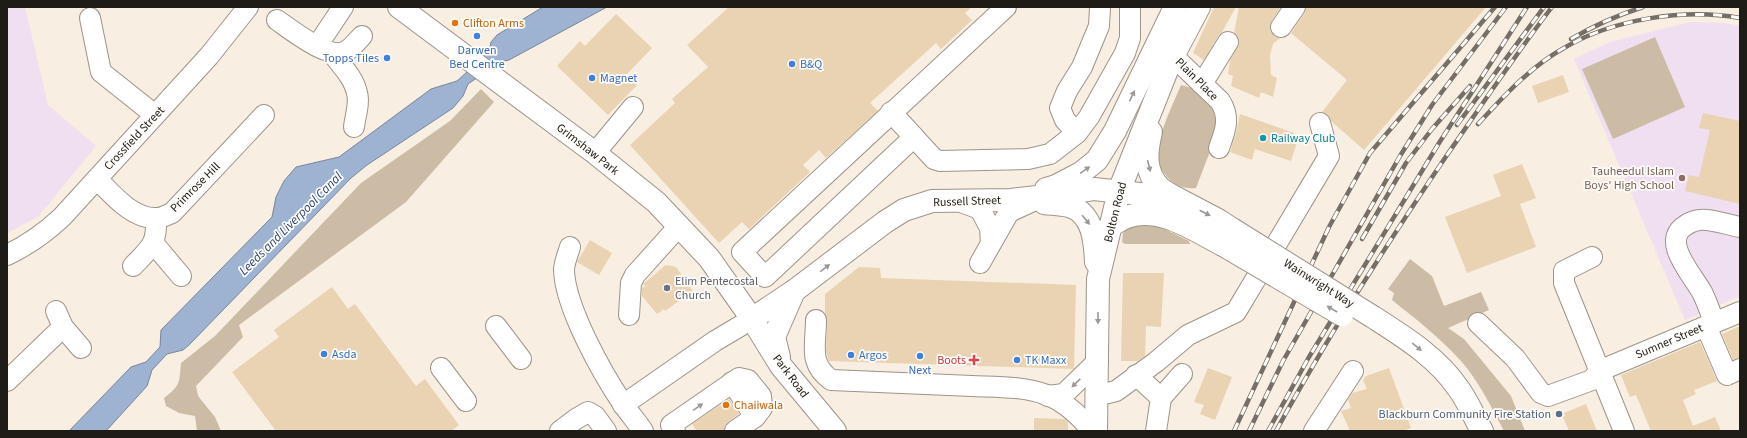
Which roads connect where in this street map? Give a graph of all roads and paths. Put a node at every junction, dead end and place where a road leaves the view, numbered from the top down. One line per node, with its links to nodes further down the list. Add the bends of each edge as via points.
1 (248, 7): 21 (street, Crossfield Street, via 209,56)
2 (343, 7): 15 (street)
3 (399, 7): 29 (highway, Grimshaw Park)
4 (1006, 7): 20 (street)
5 (1100, 7): 26 (street, via 1099,26 1082,67 1060,108 1064,120)
6 (1130, 7): 26 (street, via 1130,38 1125,53)
7 (1175, 7): 25 (highway, one-way to 7)
8 (1198, 7): 16 (highway, Bolton Road)
9 (1295, 7): 12 (street)
10 (90, 18): 21 (street, via 100,72)
11 (277, 20): 15 (street)
12 (1281, 27)
13 (362, 36): 15 (street, via 345,52)
14 (1228, 42): 17 (street)
15 (325, 49): 24 (street, via 351,79 357,93)
16 (1173, 56): 17 (street, Plain Place); 18 (highway, Bolton Road)
17 (1202, 84): 28 (street, Plain Place, via 1220,101 1227,116 1227,125)
18 (1161, 86): 31 (highway, Bolton Road); 32 (highway, one-way to 32, via 1146,152 1147,161 1152,176 1160,188)
19 (633, 107): 29 (street)
20 (891, 112): 27 (street); 27 (street, via 742,252 765,277)
21 (155, 115): 30 (street, Crossfield Street)
22 (264, 115): 35 (street, Primrose Hill, via 172,213)
23 (1320, 123): 68 (street, via 1329,156 1236,312 1188,335)
24 (354, 127)
25 (1115, 131): 31 (highway); 34 (highway, one-way to 25, via 1081,173 1097,160)
26 (1078, 133): 27 (street, via 1050,154 1028,159 1002,160 940,161)
27 (914, 137)
28 (1219, 148)
29 (595, 153): 37 (highway, Grimshaw Park, via 656,202)
30 (97, 179): 35 (street, Primrose Hill, via 129,209); 44 (street, Crossfield Street, via 46,232 28,245)
31 (1124, 187): 32 (highway, Wainwright Way); 34 (highway, Russell Street, via 1094,189); 36 (highway, via 1145,206); 38 (highway, Bolton Road)
32 (1176, 198): 40 (highway, Wainwright Way, one-way to 40, via 1218,220)
33 (958, 201): 34 (highway, Russell Street); 41 (street, via 980,209 990,228); 50 (highway, Russell Street, one-way to 33, via 904,210 932,201)
34 (1021, 201): 41 (street, via 1008,212); 49 (highway, one-way to 49, via 1069,206 1084,217 1095,237)
35 (156, 218): 42 (street, via 157,234)
36 (1174, 220): 38 (highway, Wainwright Way, via 1140,214 1126,217); 40 (highway, Wainwright Way)
37 (679, 226): 52 (street, via 635,275 631,284); 53 (highway, Grimshaw Park, via 709,258)
38 (1110, 226): 49 (highway, Bolton Road)
39 (1740, 227): 57 (street, via 1705,219 1684,226 1676,236 1677,248 1702,294)
40 (1228, 237): 55 (highway, Wainwright Way, bridge)
41 (991, 243): 46 (street)
42 (154, 244): 47 (street); 48 (street)
43 (570, 247): 74 (street, via 564,269 569,300)
44 (7, 255)
45 (1592, 257): 66 (street, via 1564,271 1564,283)
46 (980, 263)
47 (133, 266)
48 (181, 276)
49 (1098, 279): 61 (highway, Bolton Road, one-way to 61)
50 (794, 291): 53 (highway, Russell Street); 62 (highway, Russell Street, via 774,337)
51 (1740, 312): 57 (street, Sumner Street)
52 (629, 315)
53 (752, 319): 62 (highway, Park Road); 74 (street, via 715,341)
54 (816, 320): 71 (street, via 815,361 822,373 831,380 1015,389)
55 (1369, 323): 85 (highway, Wainwright Way, via 1386,341 1424,372 1453,405); 86 (highway, Wainwright Way, one-way to 86, via 1405,337 1434,361 1458,388)
56 (1478, 323): 66 (street, Sumner Street, via 1515,358 1541,393 1548,396 1592,380)
57 (1710, 324): 64 (street, via 1727,375); 66 (street, Sumner Street)
58 (496, 326): 60 (street)
59 (81, 348): 69 (street, via 59,319)
60 (521, 359)
61 (1098, 361): 70 (highway, Bolton Road); 71 (street, one-way to 71, via 1064,394)
62 (781, 366): 80 (highway, Park Road)
63 (441, 368): 73 (street)
64 (1740, 369)
65 (1353, 371): 84 (street)
66 (1599, 371): 87 (street)
67 (1182, 374): 72 (street)
68 (1136, 375): 70 (street, via 1116,390); 72 (street)
69 (7, 381)
70 (1098, 394): 82 (highway, Bolton Road)
71 (1048, 396): 81 (street, via 1068,406)
72 (1160, 398): 83 (street)
73 (466, 401)
74 (623, 405): 77 (street)
75 (560, 431): 76 (street, via 588,412 595,416)
76 (606, 431)
77 (643, 431)
78 (675, 431): 79 (street, one-way to 79, via 671,425 739,378 748,380 761,396 762,408 755,417)
79 (735, 431)
80 (835, 431)
81 (1092, 431)
82 (1096, 431)
83 (1156, 431)
84 (1314, 431)
85 (1466, 431)
86 (1482, 431)
87 (1624, 431)

